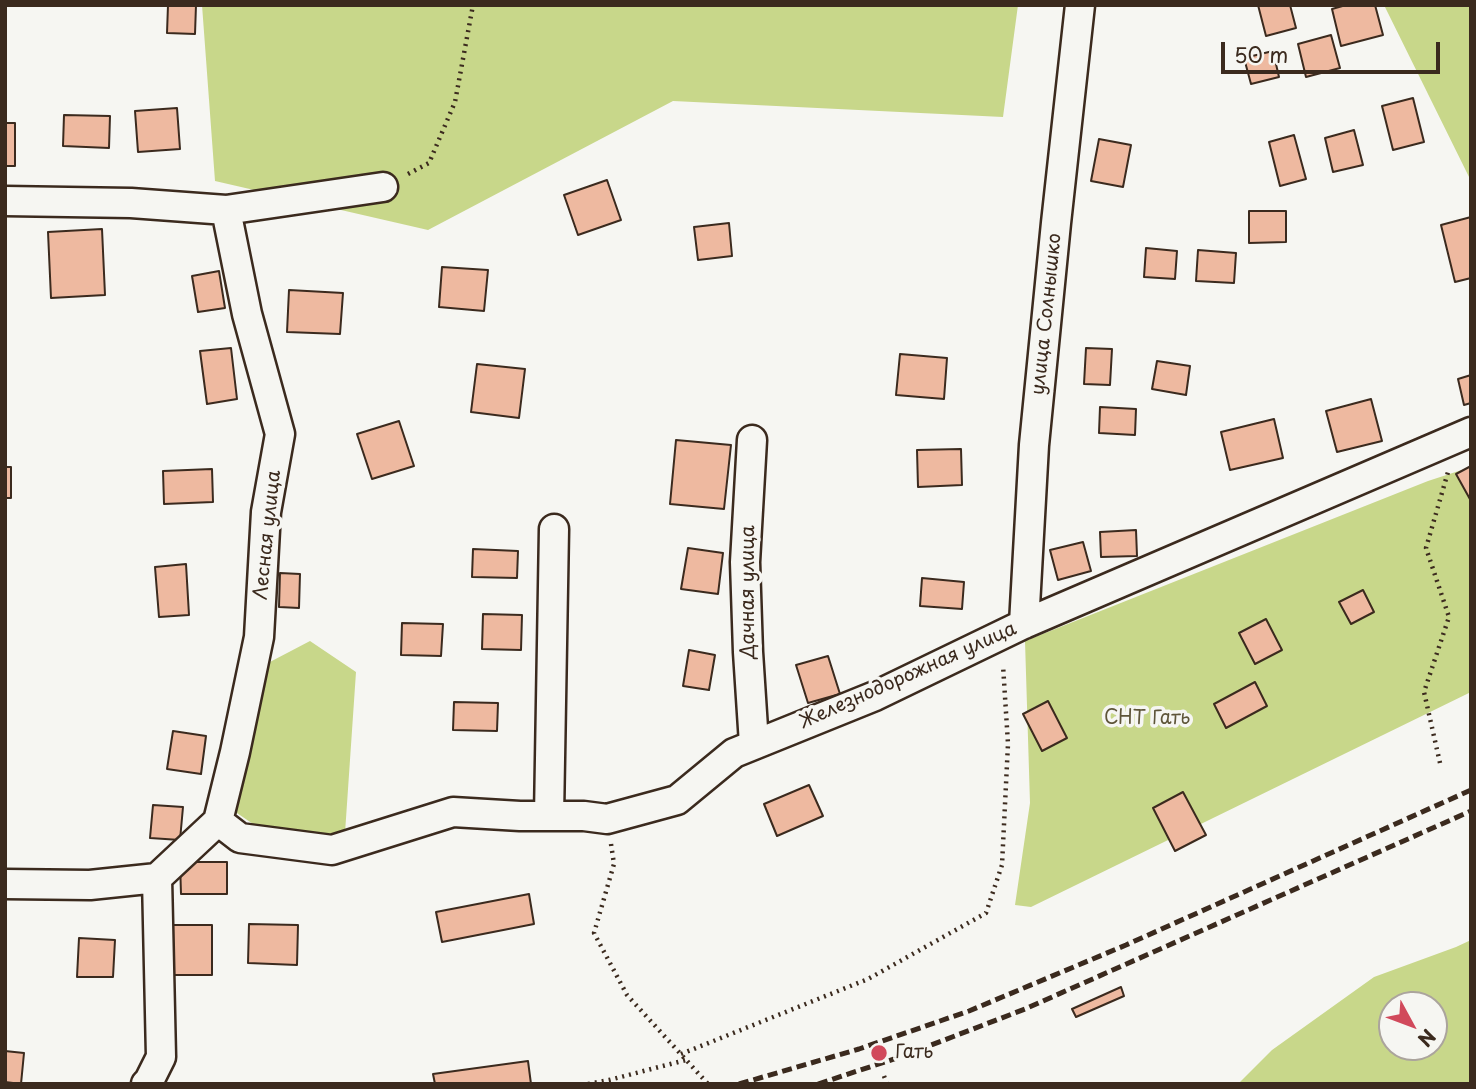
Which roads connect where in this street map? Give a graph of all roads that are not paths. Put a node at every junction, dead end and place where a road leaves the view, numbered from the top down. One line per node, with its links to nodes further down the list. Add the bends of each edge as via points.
1 (1080, 5): 8 (street, улица Солнышко, via 1034,445)
2 (383, 187): 4 (street)
3 (5, 201): 4 (street)
4 (226, 210): 11 (street, Лесная улица, via 247,314 280,434 266,512 259,637)
5 (1471, 432): 8 (street, Железнодорожная улица)
6 (752, 440): 9 (street, Дачная улица, via 745,562)
7 (554, 528): 10 (street)
8 (1024, 624): 9 (street, Железнодорожная улица, via 875,696)
9 (754, 744): 10 (street, Железнодорожная улица, via 734,752 677,800 607,819)
10 (549, 816): 11 (street, Железнодорожная улица, via 453,812 332,850 240,838)
11 (218, 821): 12 (street)
12 (157, 878): 13 (street, via 90,885); 14 (street, via 161,1057)
13 (5, 884)
14 (146, 1084)

